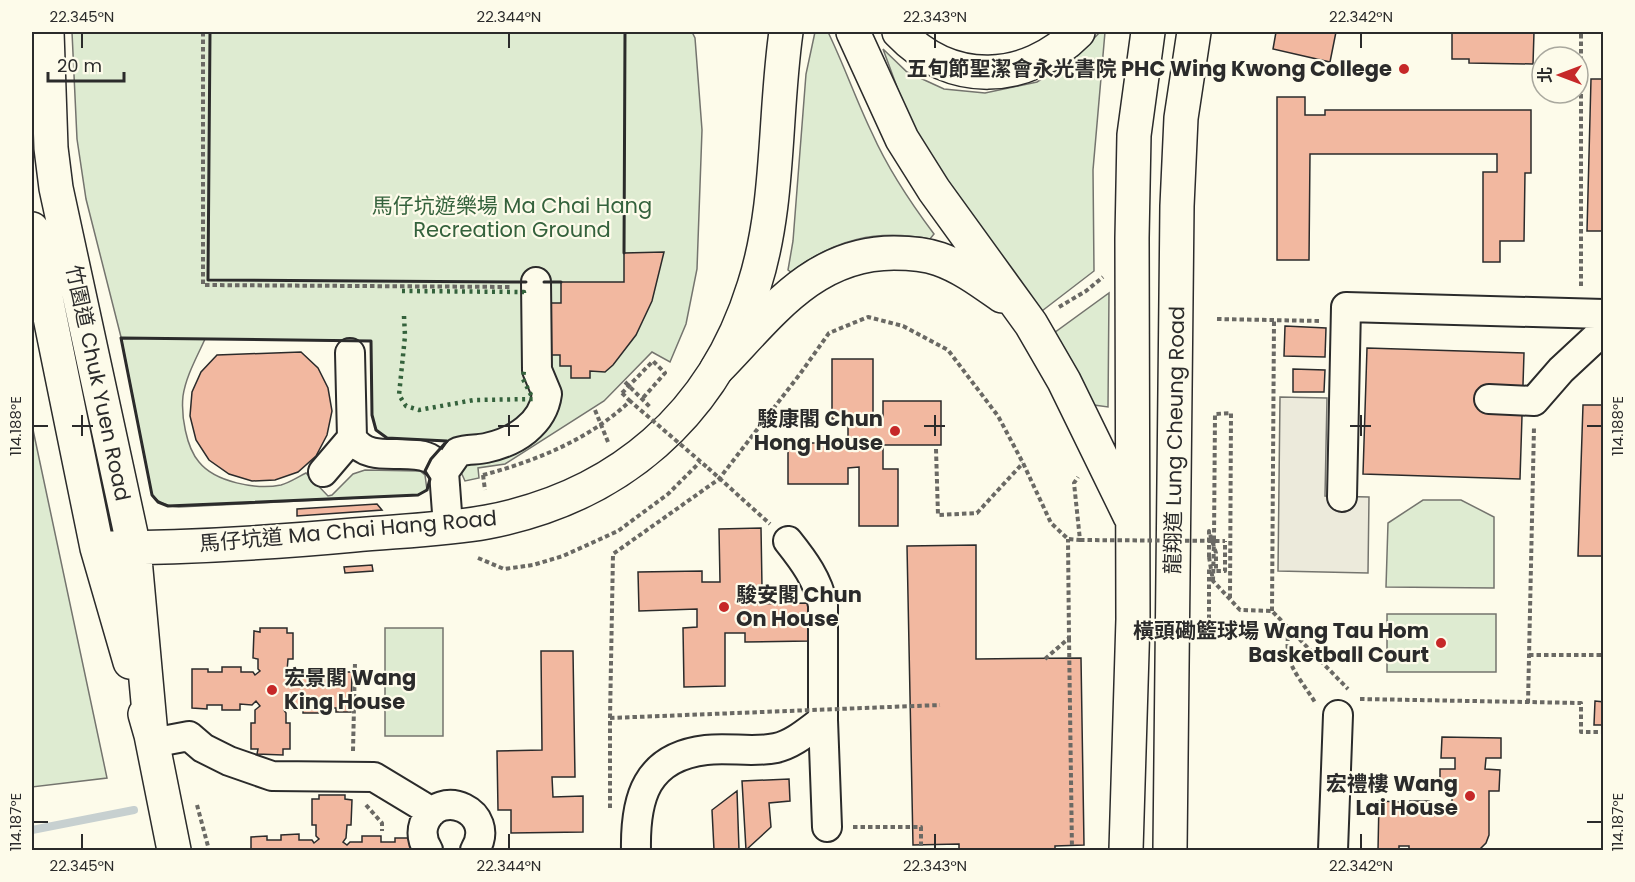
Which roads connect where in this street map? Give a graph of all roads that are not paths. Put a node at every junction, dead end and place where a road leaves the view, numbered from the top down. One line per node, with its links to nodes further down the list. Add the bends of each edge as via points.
1 (47, 32): 24 (main road, 竹園道 Chuk Yuen Road, via 50,138 56,188)
2 (853, 32): 10 (main road, via 902,139 934,190)
3 (899, 32): 4 (main road, via 944,64 987,72 1031,64 1059,49)
4 (1078, 32)
5 (1148, 32): 20 (main road, 龍翔道 Lung Cheung Road, via 1134,135)
6 (1194, 32): 35 (main road, 龍翔道 Lung Cheung Road, via 1181,118 1177,195)
7 (783, 37): 14 (main road, 馬仔坑道 Ma Chai Hang Road, via 762,254 754,287)
8 (32, 229): 23 (main road, 竹園道 Chuk Yuen Road)
9 (536, 285): 18 (street, via 537,370 547,394 540,416 529,429 508,439 487,448 458,452)
10 (1021, 309): 14 (main road, via 939,259 904,253 862,255 807,280 789,294); 20 (main road, via 1064,381)
11 (1604, 314): 19 (street, via 1346,314)
12 (1604, 330): 15 (street, via 1534,401)
13 (351, 353): 16 (street)
14 (717, 369): 21 (main road, 馬仔坑道 Ma Chai Hang Road, via 672,426 610,477 568,498 522,513)
15 (1489, 399)
16 (352, 438): 17 (street); 18 (street, via 369,453 420,456 431,459)
17 (323, 471)
18 (444, 471): 21 (street)
19 (1342, 497)
20 (1133, 523): 34 (main road, 龍翔道 Lung Cheung Road)
21 (448, 526): 24 (main road, 馬仔坑道 Ma Chai Hang Road, via 336,537)
22 (788, 541): 26 (street, via 809,568 824,605)
23 (97, 548): 24 (main road, 馬仔坑道 Ma Chai Hang Road); 27 (main road, 竹園道 Chuk Yuen Road)
24 (134, 548): 27 (main road, 竹園道 Chuk Yuen Road)
25 (1348, 702): 36 (street)
26 (824, 720): 29 (street); 33 (street, via 777,748 705,750 662,766 639,801)
27 (152, 739): 28 (street, via 189,736 230,761 272,776 374,777); 31 (main road, 竹園道 Chuk Yuen Road)
28 (432, 812): 30 (street, via 450,804 468,810 480,826); 32 (street, via 423,827)
29 (827, 827)
30 (479, 849)
31 (174, 850)
32 (428, 850)
33 (636, 850)
34 (1126, 850)
35 (1170, 850)
36 (1333, 850)

